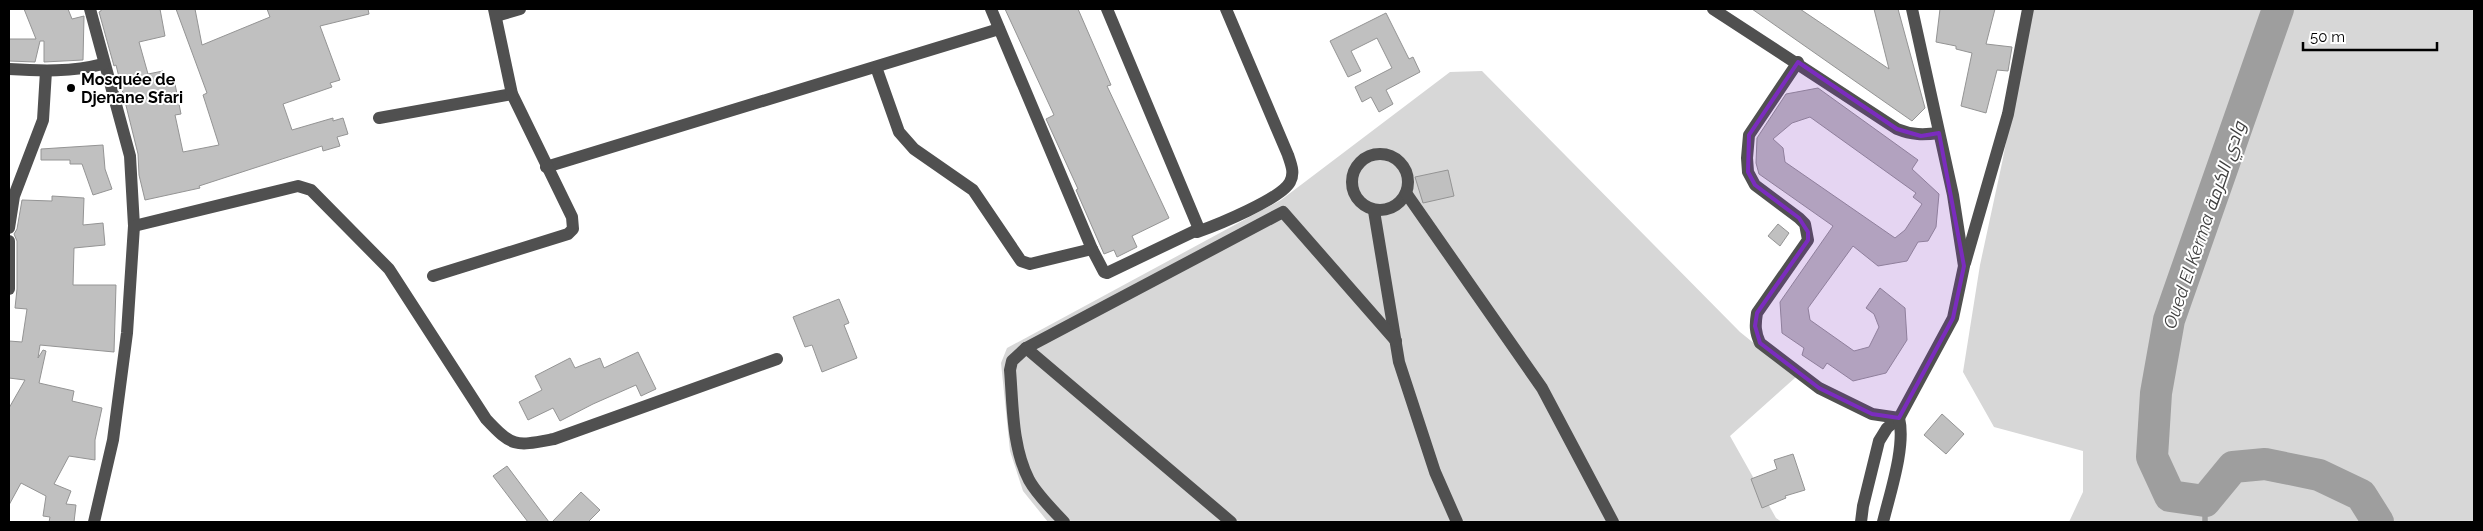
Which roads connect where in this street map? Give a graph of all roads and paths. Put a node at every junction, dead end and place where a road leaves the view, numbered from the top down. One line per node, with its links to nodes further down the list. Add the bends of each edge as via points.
1 (90, 9): 12 (street)
2 (520, 9): 9 (street)
3 (990, 9): 10 (street)
4 (1107, 9): 24 (street, via 1199,225)
5 (1226, 9): 24 (street, via 1293,171 1286,188 1240,215)
6 (1714, 9): 11 (street)
7 (1912, 9): 18 (street)
8 (2028, 9): 27 (street, via 2008,114)
9 (495, 12): 16 (street)
10 (999, 29): 13 (street); 26 (street)
11 (1798, 62): 18 (street, via 1897,129 1921,136); 33 (street, via 1749,135 1748,172 1755,185 1799,218 1808,232 1808,240 1802,250 1757,313 1757,336 1760,343 1818,388 1872,414)
12 (103, 64): 15 (street, via 86,69); 22 (street, via 130,156)
13 (876, 67): 19 (street); 26 (street, via 899,132 914,149 973,190 1022,261 1030,264)
14 (9, 69): 15 (street)
15 (46, 71): 23 (street, via 42,120 14,196)
16 (512, 94): 17 (street); 19 (street)
17 (379, 118)
18 (1939, 133): 27 (street)
19 (546, 167): 28 (street, via 572,218 573,229 568,234)
20 (1406, 193): 21 (street, via 1399,204); 21 (street, via 1408,178 1399,160 1382,153 1363,158 1352,174 1351,186 1360,203); 38 (street, via 1542,388)
21 (1374, 211): 30 (street)
22 (134, 226): 32 (street, via 298,186 311,190 389,268 486,419 505,439 524,444 554,439); 34 (street, via 127,333 113,440)
23 (9, 228)
24 (1197, 232): 26 (street, via 1112,273 1104,272)
25 (9, 241): 29 (street)
26 (1092, 249)
27 (1964, 266): 33 (street, via 1953,318)
28 (433, 276)
29 (9, 289)
30 (1396, 341): 31 (street, via 1283,212); 37 (street, via 1414,412)
31 (1026, 348): 35 (street, via 1012,361 1010,370 1016,440 1030,481); 36 (street)
32 (777, 359)
33 (1898, 418): 39 (street, via 1879,441); 40 (street, via 1902,430 1899,456)
34 (94, 522)
35 (1064, 522)
36 (1231, 522)
37 (1457, 522)
38 (1614, 522)
39 (1861, 522)
40 (1883, 522)

